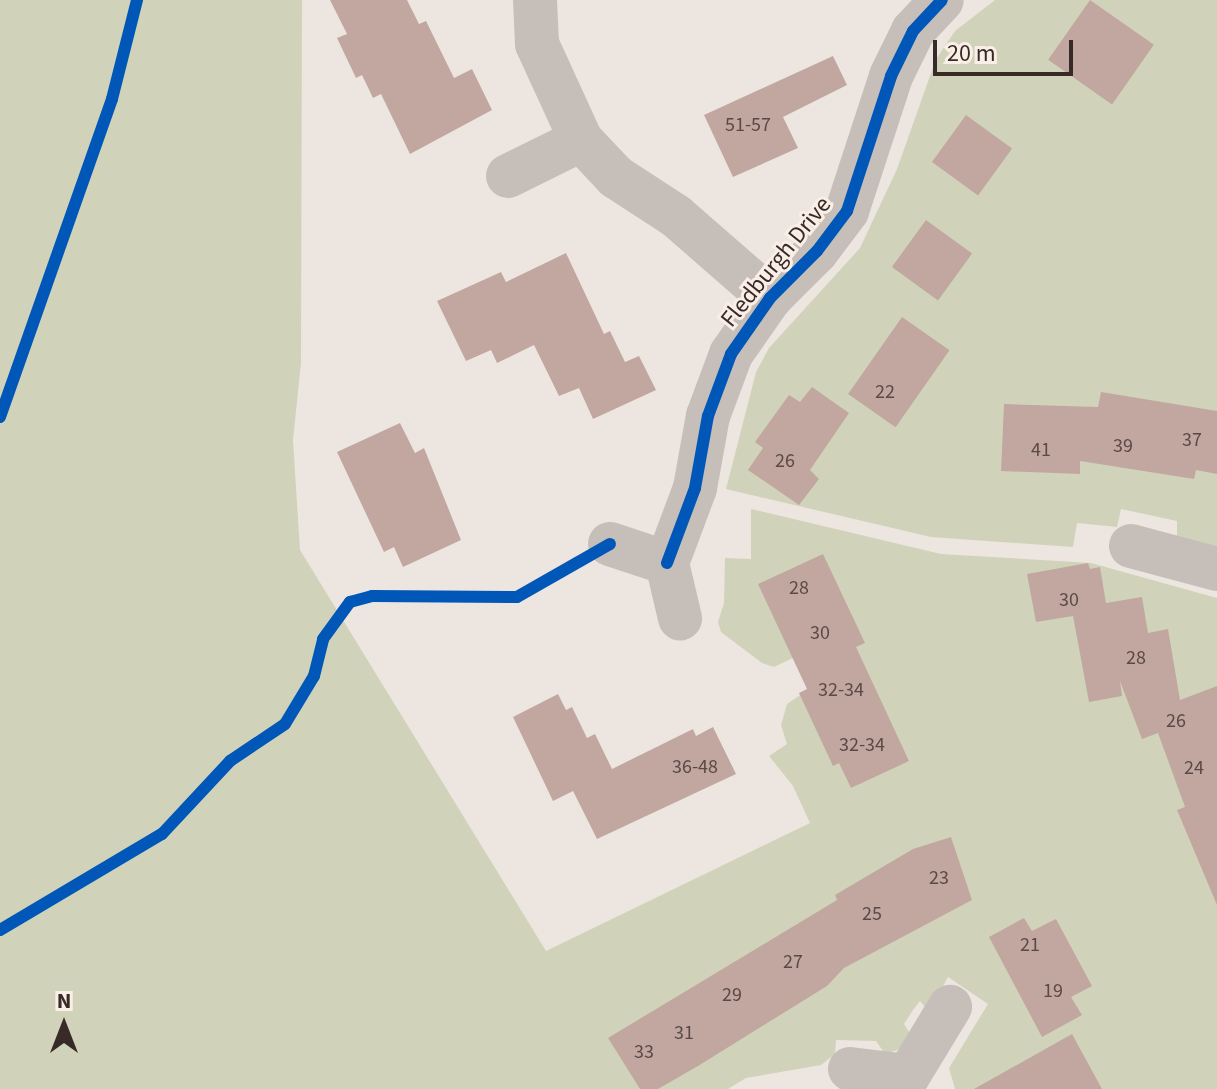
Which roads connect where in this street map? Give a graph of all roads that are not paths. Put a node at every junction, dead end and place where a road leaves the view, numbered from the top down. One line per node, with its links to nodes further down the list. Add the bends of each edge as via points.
1 (535, 0): 3 (street, Fledburgh Drive, via 537,44)
2 (942, 0): 5 (street, Fledburgh Drive, via 913,31 891,76 847,211 817,251)
3 (581, 140): 4 (street); 5 (street, Fledburgh Drive, via 616,177 676,216)
4 (508, 176)
5 (770, 298): 8 (street, Fledburgh Drive, via 731,354 708,416 695,488)
6 (610, 544): 8 (street)
7 (1131, 546): 9 (street)
8 (667, 563): 10 (street)
9 (1217, 569)
10 (680, 618)
11 (950, 1007): 13 (street)
12 (850, 1069): 13 (street)
13 (912, 1083)

